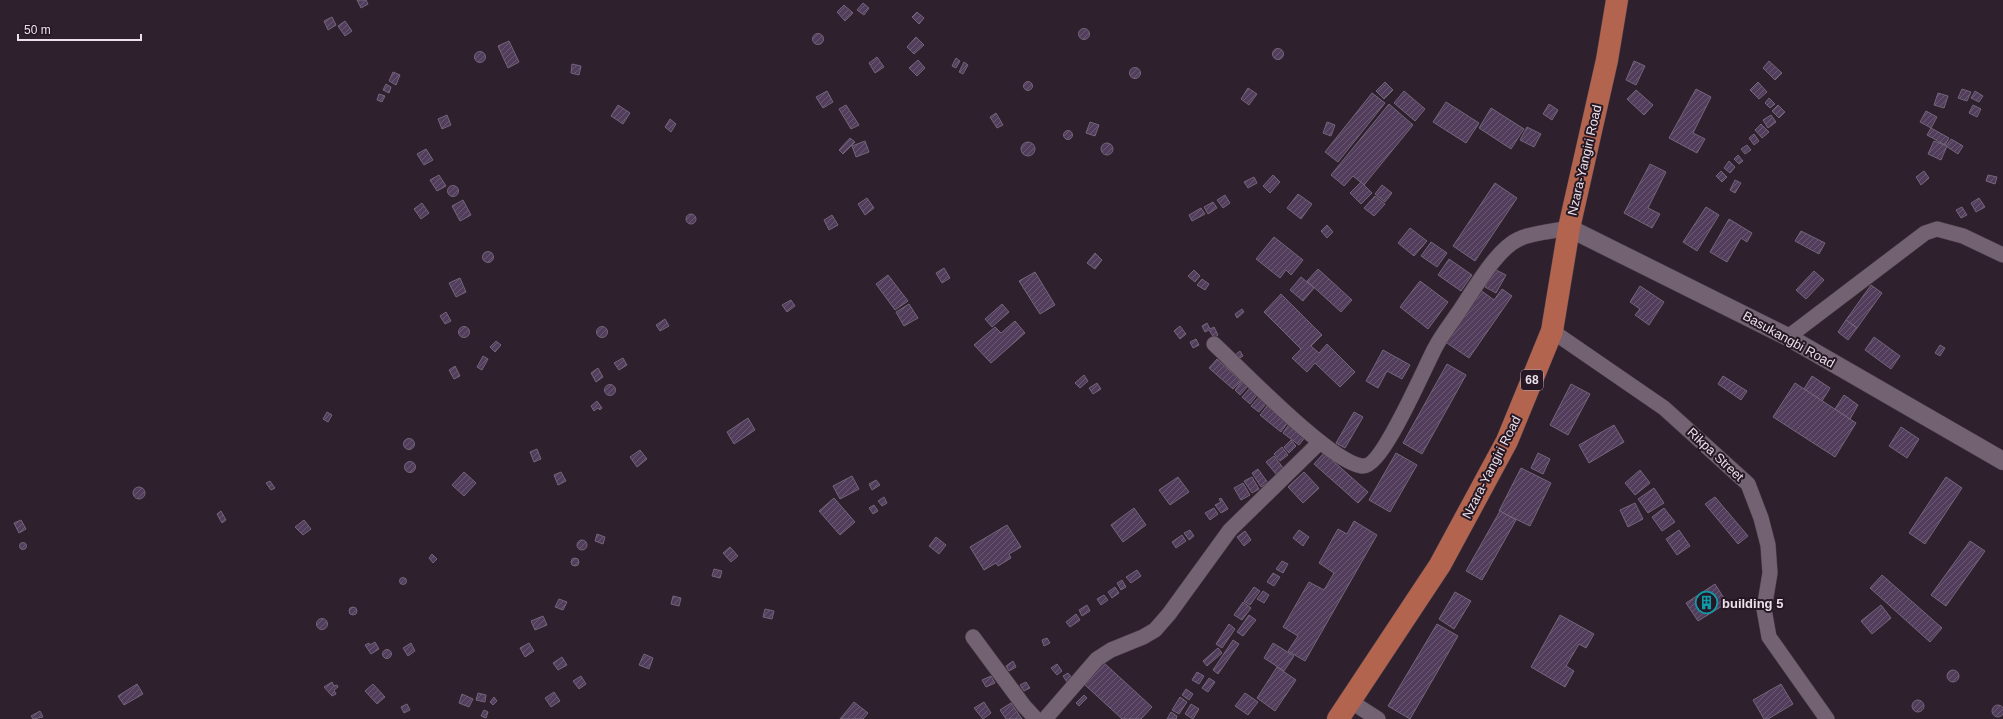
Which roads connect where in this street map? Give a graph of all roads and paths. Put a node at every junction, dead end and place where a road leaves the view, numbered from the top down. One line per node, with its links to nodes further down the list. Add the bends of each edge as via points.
1 (1617, 0): 2 (main road, Nzara-Yangiri Road / 68, via 1607,60)
2 (1569, 228): 4 (main road, Nzara-Yangiri Road / 68); 5 (street, Basukangbi Road); 7 (street, via 1518,239 1490,266 1435,348 1411,400 1370,464 1364,467 1354,464)
3 (2003, 255): 5 (street, via 1963,236 1937,229 1925,233)
4 (1552, 331): 10 (main road, Nzara-Yangiri Road / 68, via 1507,441 1440,565); 15 (street, Rikpa Street, via 1664,408 1748,484 1768,545 1770,572 1764,609 1769,637)
5 (1788, 337): 8 (street, Basukangbi Road)
6 (1214, 344): 7 (street)
7 (1320, 442): 12 (street, via 1230,530 1169,614 1154,630 1097,659)
8 (2003, 461)
9 (973, 637): 11 (street)
10 (1350, 701): 13 (main road, Nzara-Yangiri Road / 68); 14 (street)
11 (1036, 719)
12 (1045, 719)
13 (1338, 719)
14 (1378, 719)
15 (1827, 719)

